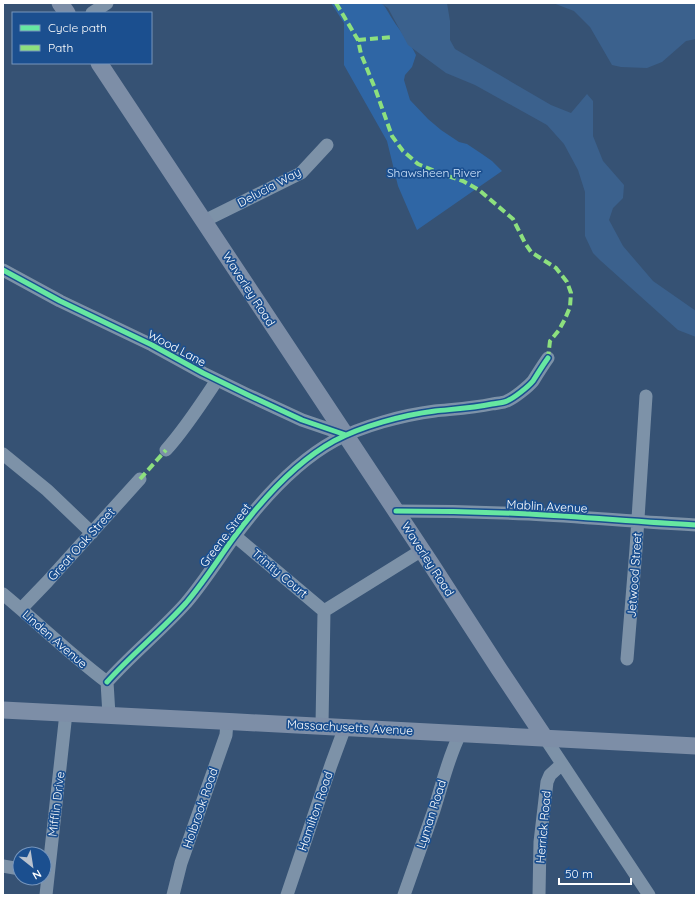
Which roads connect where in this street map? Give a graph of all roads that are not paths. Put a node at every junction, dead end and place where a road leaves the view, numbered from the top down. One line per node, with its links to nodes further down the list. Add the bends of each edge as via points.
1 (60, 3): 3 (main road)
2 (107, 3): 4 (street)
3 (66, 12)
4 (94, 12)
5 (100, 64): 7 (main road, Waverley Road)
6 (327, 145): 7 (street, Delucia Way, via 301,173)
7 (204, 221): 12 (main road, Waverley Road)
8 (3, 270): 10 (street, Wood Lane)
9 (548, 358): 12 (street, Greene Street, via 532,382 506,401 410,415)
10 (217, 380): 12 (street, Wood Lane, via 302,420); 13 (street)
11 (646, 396): 17 (street, Jetwood Street)
12 (346, 435): 16 (main road, Waverley Road); 20 (street, Greene Street, via 322,448 289,474)
13 (166, 450)
14 (3, 454): 19 (street)
15 (140, 478): 19 (street, Great Oak Street)
16 (396, 511): 17 (street, Mablin Avenue, via 525,514); 21 (main road, Waverley Road)
17 (638, 522): 18 (street, Mablin Avenue); 25 (street, Jetwood Street)
18 (696, 525)
19 (92, 532): 23 (street, Great Oak Street)
20 (235, 536): 24 (street, Trinity Court); 26 (street, Greene Street, via 172,619)
21 (422, 550): 24 (street); 34 (main road, Waverley Road)
22 (3, 594): 23 (street, Linden Avenue)
23 (21, 609): 26 (street, Linden Avenue, via 85,666)
24 (324, 611): 31 (street)
25 (627, 659)
26 (107, 682): 29 (street)
27 (3, 710): 28 (main road, Massachusetts Avenue)
28 (66, 713): 29 (main road, Massachusetts Avenue); 37 (street, Mifflin Drive)
29 (109, 715): 30 (main road, Massachusetts Avenue)
30 (227, 722): 31 (main road, Massachusetts Avenue); 38 (street, Holbrook Road, via 226,735)
31 (322, 725): 32 (main road, Massachusetts Avenue)
32 (345, 727): 33 (main road, Massachusetts Avenue); 39 (street, Hamilton Road)
33 (460, 734): 34 (main road, Massachusetts Avenue); 40 (street, Lyman Road, via 454,745)
34 (545, 738): 35 (main road, Massachusetts Avenue); 36 (street, Waverley Road)
35 (696, 746)
36 (562, 764): 41 (street, Herrick Road, via 550,774 547,782 540,844); 42 (street, Waverley Road)
37 (49, 846)
38 (172, 895)
39 (287, 895)
40 (404, 895)
41 (539, 895)
42 (649, 895)

